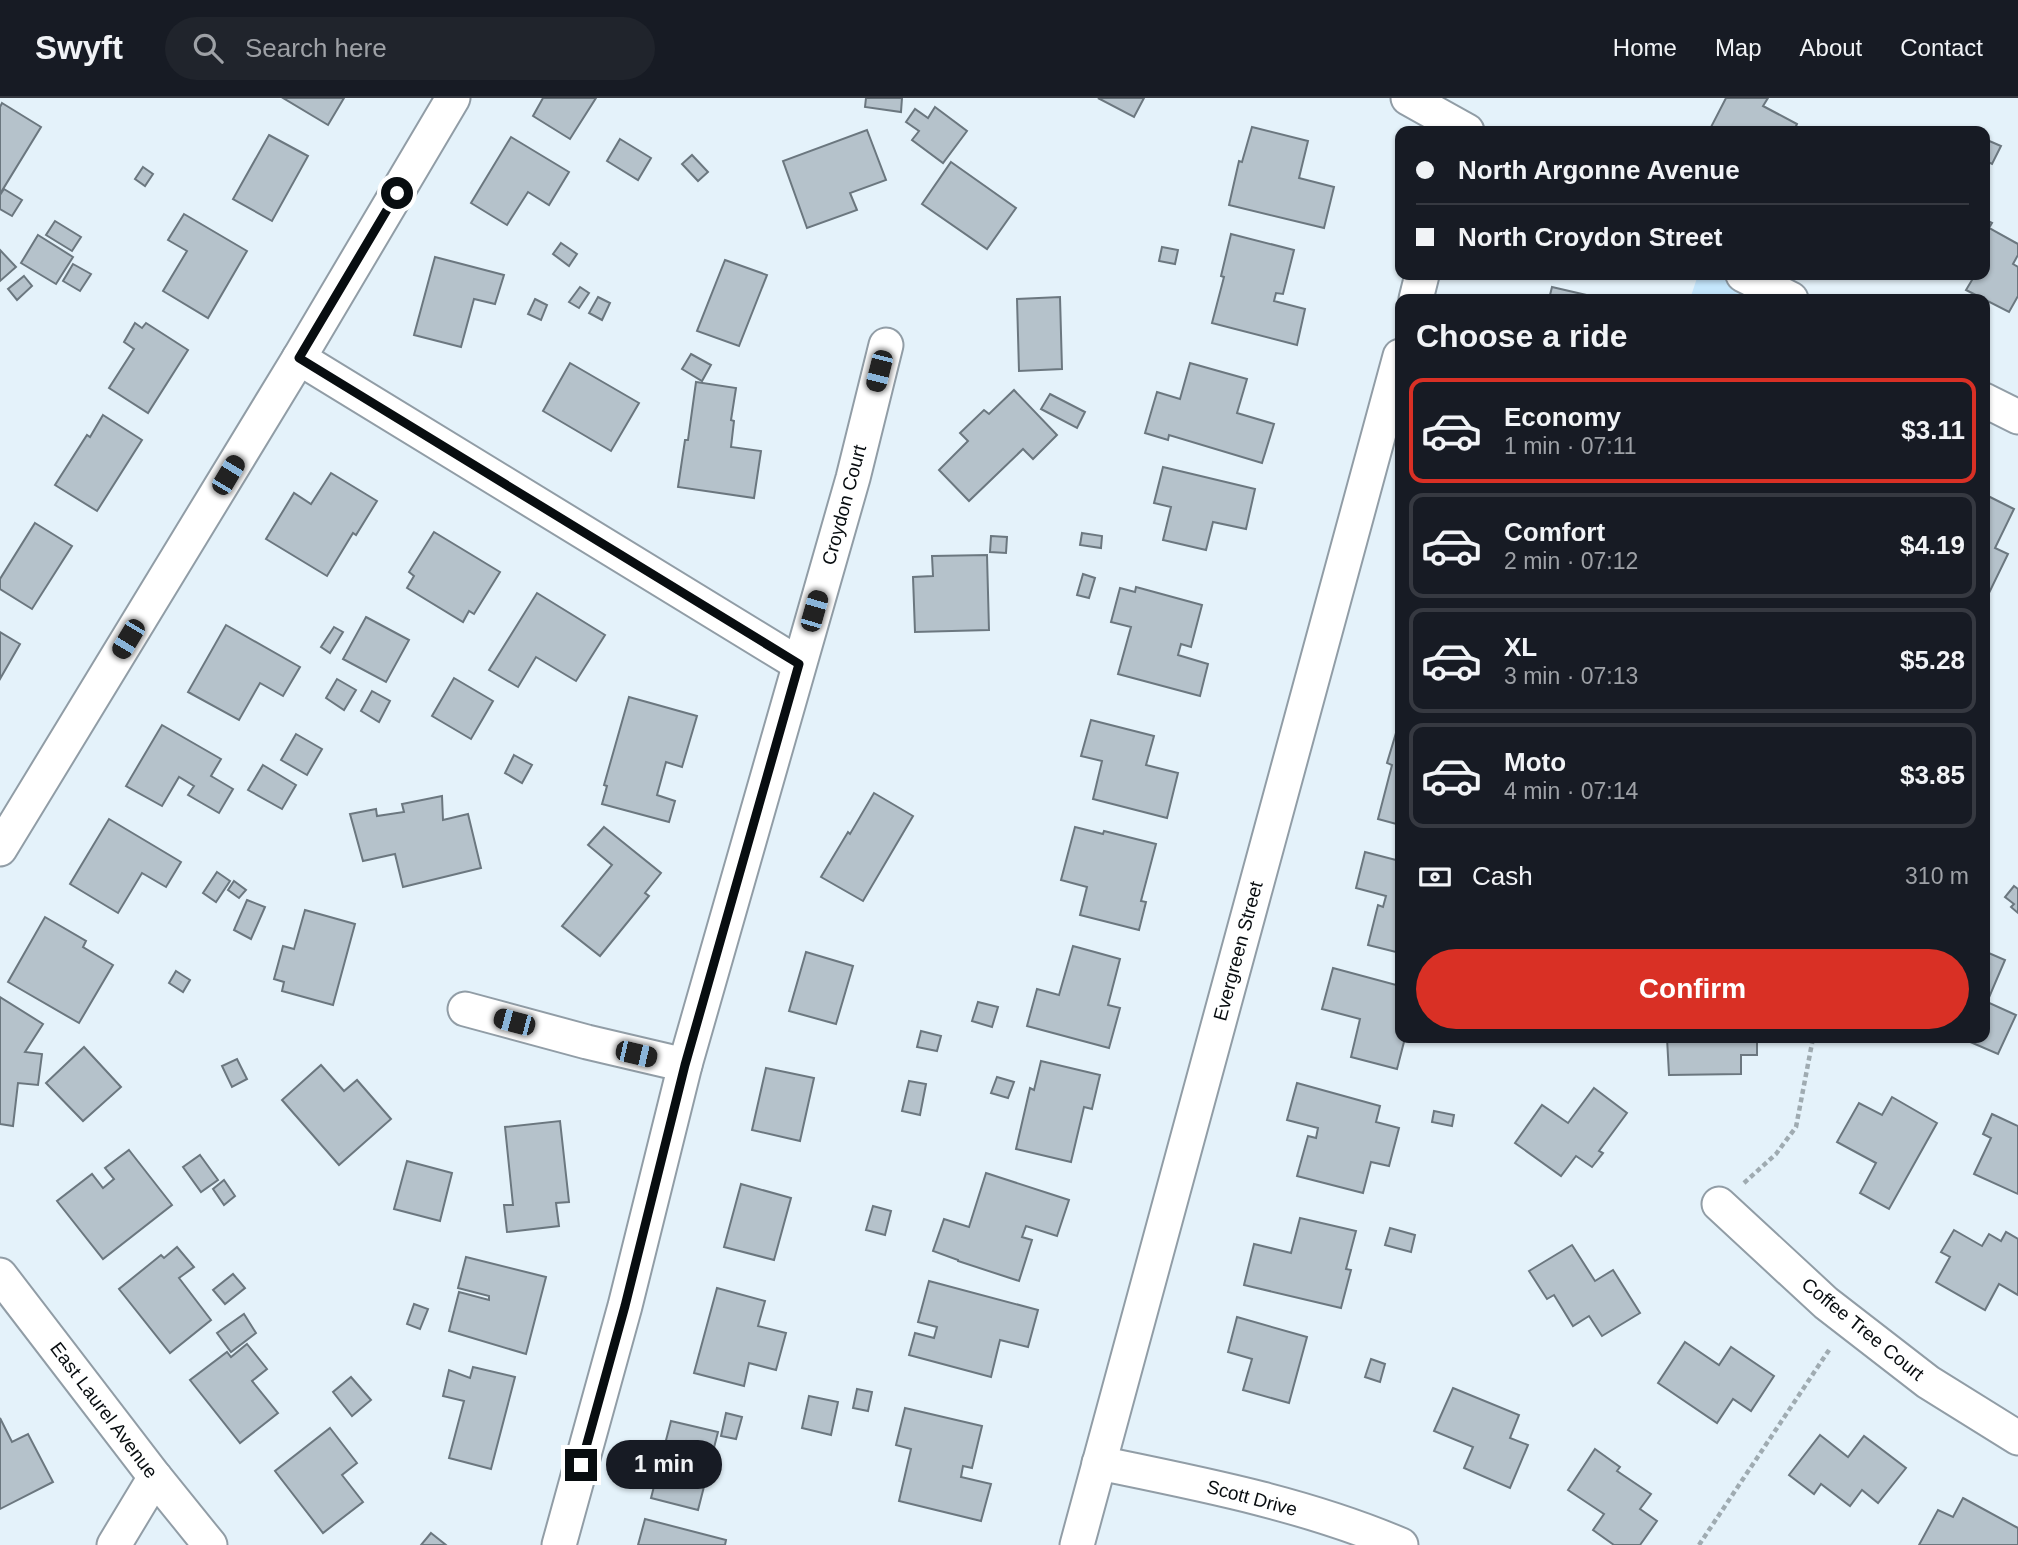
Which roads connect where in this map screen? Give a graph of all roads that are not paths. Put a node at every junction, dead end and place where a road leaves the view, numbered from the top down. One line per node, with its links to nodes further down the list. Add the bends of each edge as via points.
1 (453, 98): 7 (street)
2 (1408, 98): 3 (street)
3 (1456, 126)
4 (1753, 280): 5 (street)
5 (1781, 294)
6 (886, 345): 11 (street, Croydon Court)
7 (299, 358): 11 (street); 12 (street)
8 (1395, 374): 18 (street, Evergreen Street)
9 (1990, 403): 10 (street)
10 (2018, 417)
11 (799, 664): 14 (street, Croydon Court)
12 (0, 849)
13 (465, 1009): 14 (street)
14 (685, 1065): 22 (street, Croydon Court)
15 (1719, 1204): 17 (street, Coffee Tree Court, via 1826,1303 1928,1382)
16 (0, 1275): 19 (street, East Laurel Avenue)
17 (2018, 1438)
18 (1099, 1463): 23 (street, Evergreen Street); 24 (street, Scott Drive, via 1234,1491)
19 (155, 1477): 20 (street); 21 (street, East Laurel Avenue)
20 (114, 1545)
21 (210, 1545)
22 (559, 1545)
23 (1077, 1545)
24 (1401, 1545)

